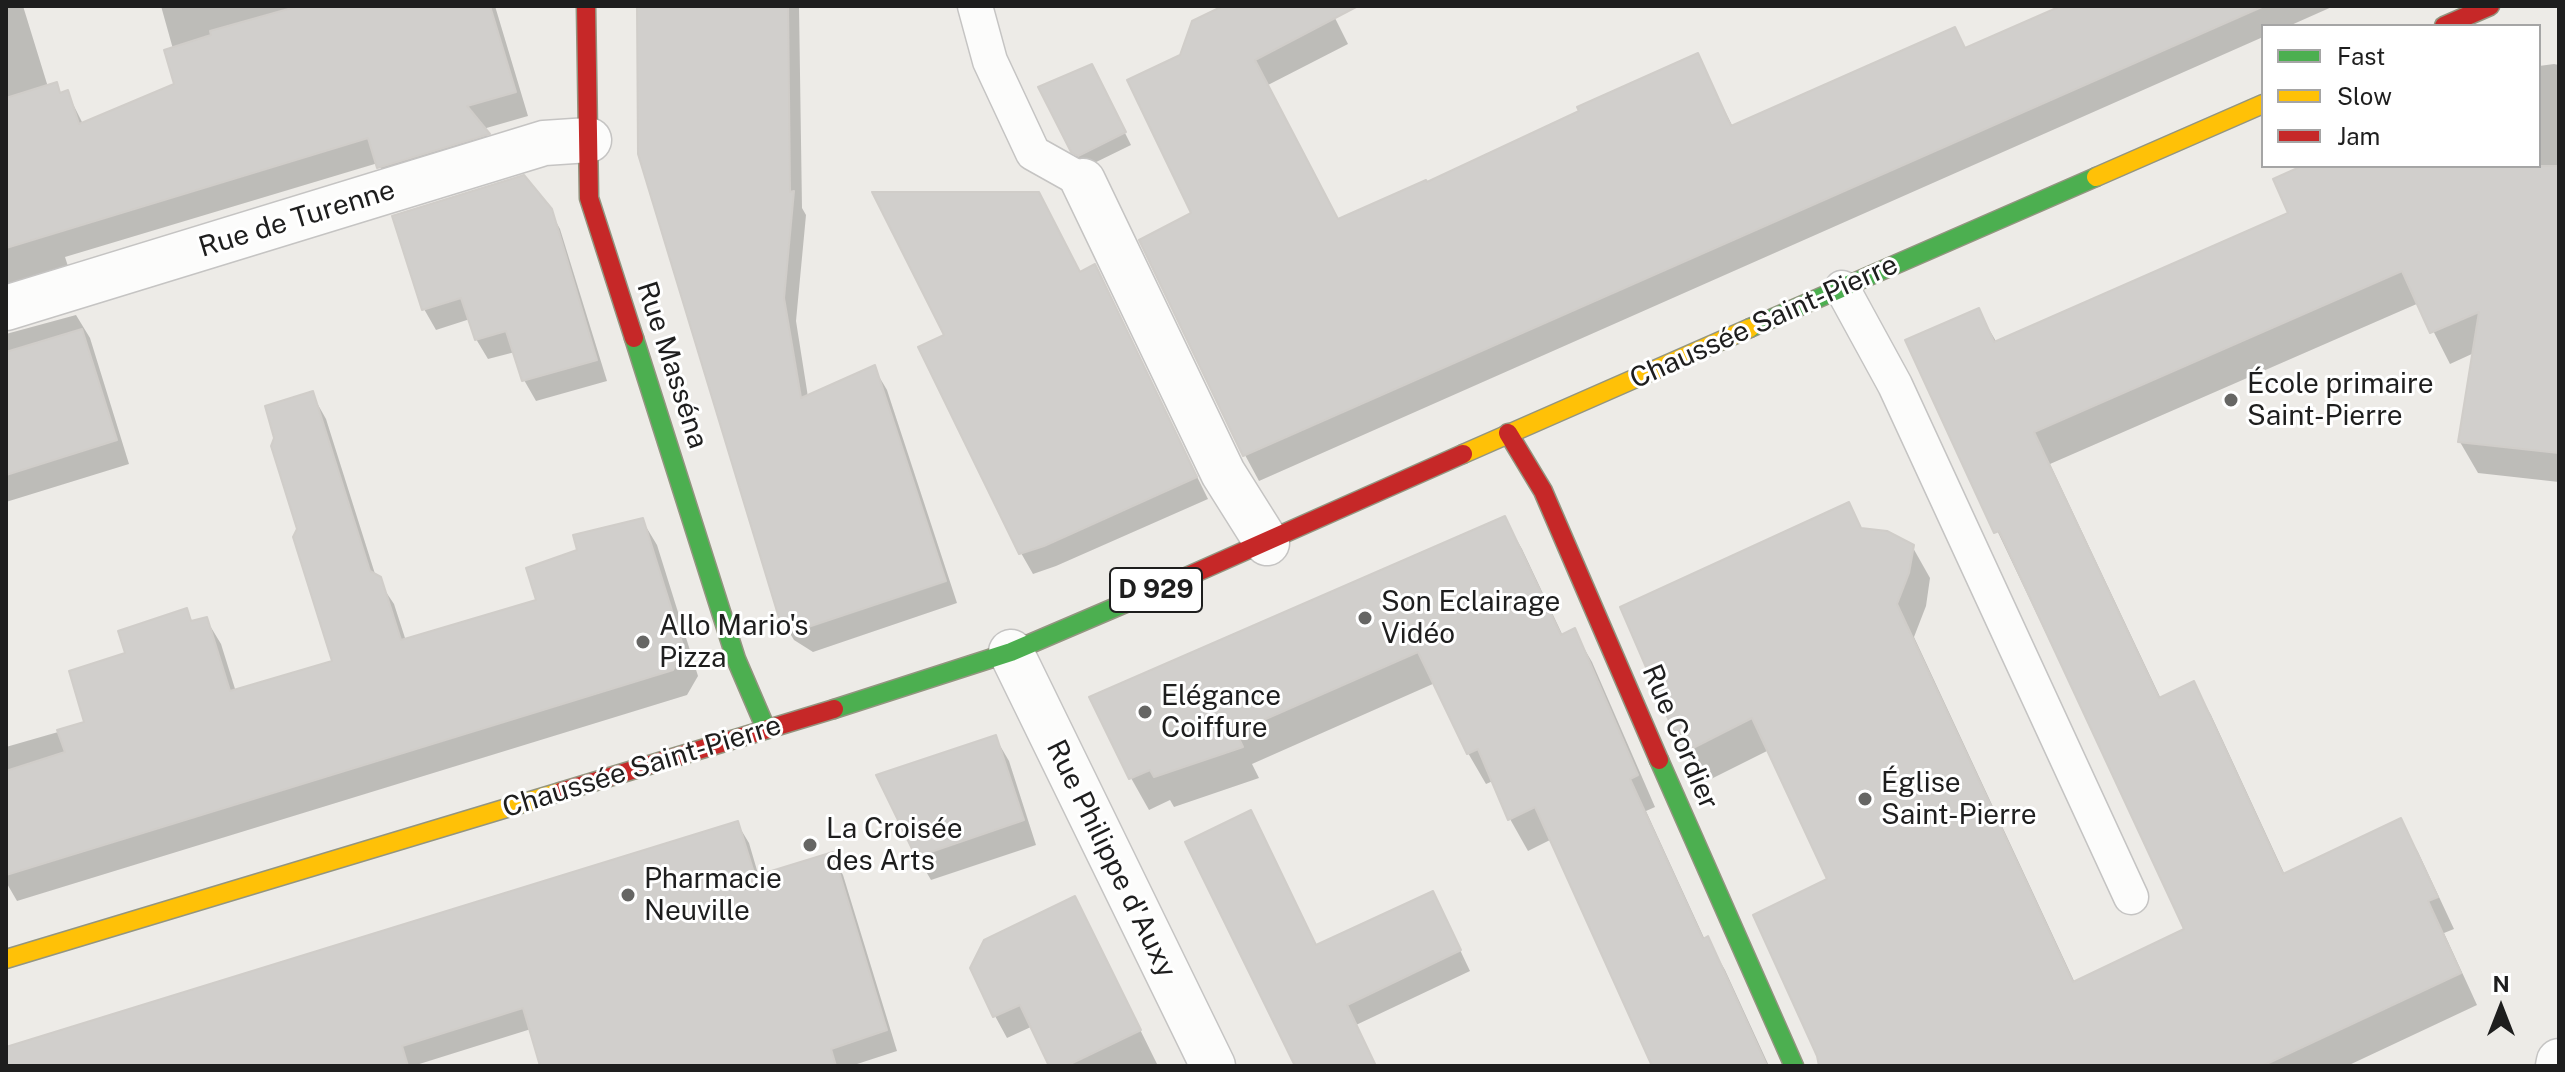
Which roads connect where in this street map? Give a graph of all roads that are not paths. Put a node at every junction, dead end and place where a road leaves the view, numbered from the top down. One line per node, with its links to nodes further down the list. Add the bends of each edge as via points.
1 (586, 6): 6 (main road, Rue Masséna)
2 (975, 6): 7 (lane, via 990,61 1033,153)
3 (2490, 6): 4 (main road)
4 (2449, 24)
5 (2261, 105): 8 (main road, Chaussée Saint-Pierre / D 929)
6 (589, 140): 9 (street, Rue de Turenne, via 544,143); 13 (main road, Rue Masséna, via 589,198 736,659)
7 (1083, 181): 11 (street, via 1223,473)
8 (1842, 288): 10 (main road, Chaussée Saint-Pierre / D 929); 14 (lane, via 1895,385)
9 (6, 308)
10 (1508, 433): 11 (main road, Chaussée Saint-Pierre / D 929); 17 (main road, Rue Cordier, via 1543,491)
11 (1267, 543): 12 (main road, Chaussée Saint-Pierre / D 929)
12 (1011, 652): 13 (main road, Chaussée Saint-Pierre / D 929); 16 (street, Rue Philippe d'Auxy)
13 (766, 729): 15 (main road, Chaussée Saint-Pierre / D 929)
14 (2131, 897)
15 (6, 959)
16 (1213, 1066)
17 (1794, 1066)

